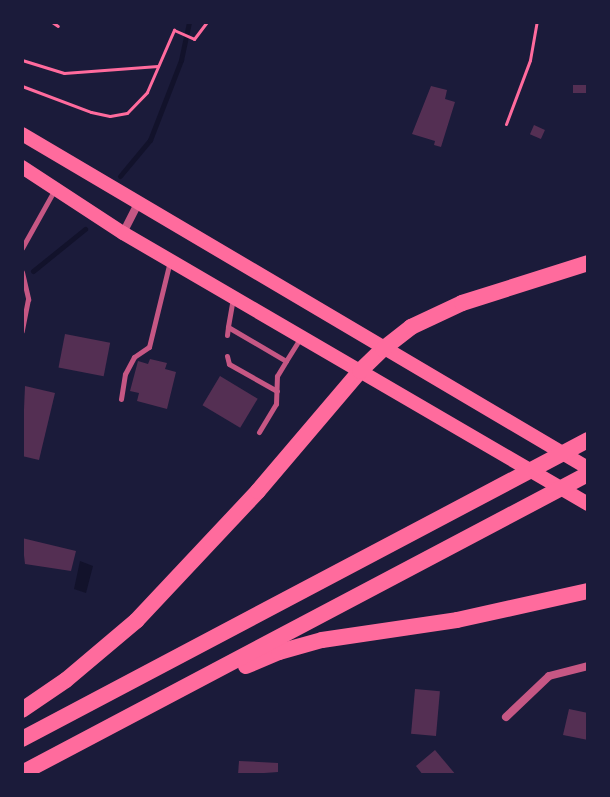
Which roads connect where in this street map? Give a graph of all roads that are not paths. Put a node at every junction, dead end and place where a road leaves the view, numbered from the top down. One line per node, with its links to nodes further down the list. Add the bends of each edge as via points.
1 (22, 134): 4 (main road)
2 (22, 167): 3 (main road)
3 (56, 189): 5 (main road); 6 (lane)
4 (138, 204): 5 (street); 16 (main road)
5 (123, 233): 7 (main road)
6 (22, 248)
7 (170, 260): 10 (main road); 22 (lane, via 149,347 134,357)
8 (588, 263): 16 (highway, via 462,303 411,327)
9 (22, 272): 12 (lane, via 28,316)
10 (233, 297): 11 (lane); 14 (main road)
11 (228, 327): 13 (lane); 15 (lane)
12 (22, 331)
13 (227, 335)
14 (302, 337): 19 (lane); 20 (main road)
15 (252, 341): 17 (lane); 19 (lane)
16 (383, 349): 20 (highway); 25 (main road)
17 (252, 350)
18 (227, 356): 21 (lane, via 229,364)
19 (286, 361): 21 (lane, via 277,376)
20 (360, 371): 26 (main road); 29 (highway, via 323,419 136,621)
21 (277, 391): 23 (lane, via 276,404)
22 (121, 399)
23 (259, 432)
24 (588, 440): 32 (highway)
25 (585, 469): 30 (highway, via 507,517)
26 (588, 504)
27 (588, 591): 30 (highway, via 457,620 322,640 279,652 198,692)
28 (588, 666): 31 (street, via 549,676)
29 (22, 710)
30 (135, 715): 33 (highway)
31 (506, 717)
32 (22, 739)
33 (22, 773)

